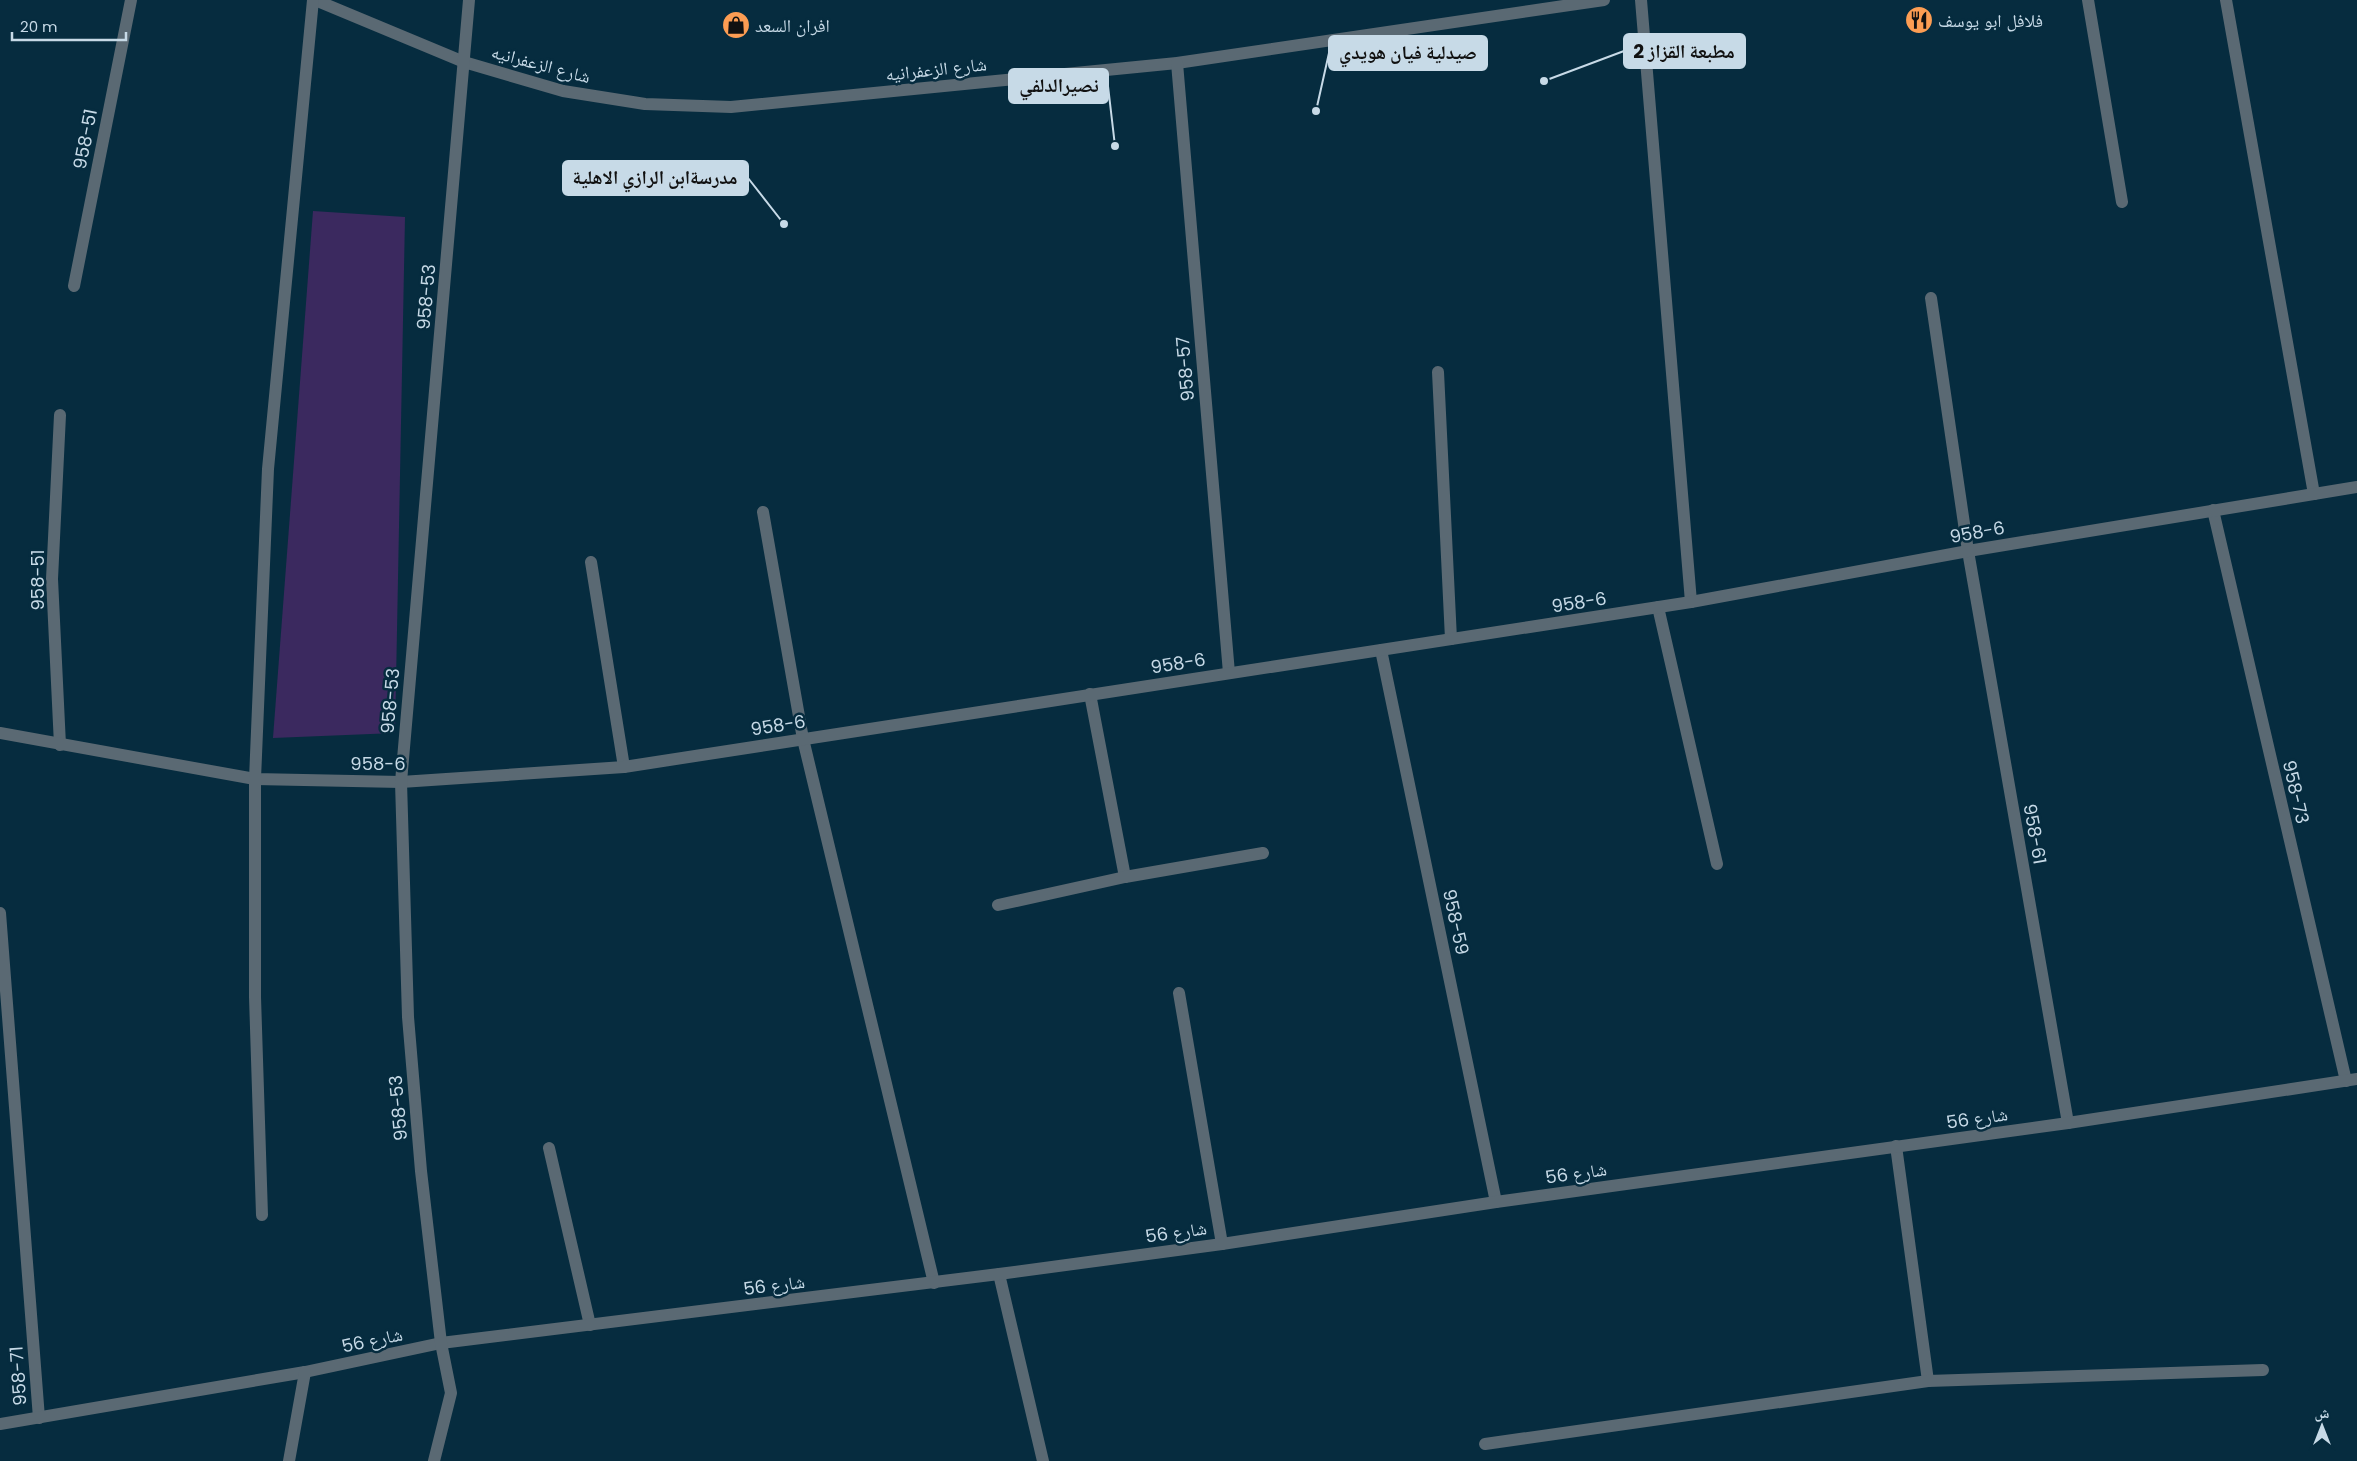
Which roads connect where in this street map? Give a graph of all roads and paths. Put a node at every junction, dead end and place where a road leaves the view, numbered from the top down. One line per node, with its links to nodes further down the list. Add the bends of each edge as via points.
1 (131, 0): 12 (street, 958-51)
2 (314, 0): 9 (street, شارع الزعفرانيه); 32 (street, via 268,469)
3 (469, 0): 9 (street, 958-53)
4 (1604, 0): 8 (street, شارع الزعفرانيه)
5 (1641, 0): 22 (street)
6 (2088, 0): 11 (street)
7 (2226, 0): 17 (street)
8 (1559, 3): 10 (street, شارع الزعفرانيه)
9 (464, 62): 10 (street, شارع الزعفرانيه, via 563,91 645,104 731,107); 33 (street, 958-53)
10 (1177, 63): 26 (street, 958-57)
11 (2122, 202)
12 (74, 286)
13 (1931, 298): 20 (street, 958-61)
14 (1438, 372): 24 (street)
15 (60, 415): 30 (street, 958-51, via 52,579)
16 (2357, 487): 17 (street, 958-6)
17 (2314, 494): 18 (street, 958-6)
18 (2213, 510): 20 (street, 958-6); 40 (street, 958-73)
19 (763, 512): 29 (street)
20 (1968, 551): 22 (street, 958-6); 41 (street, 958-61)
21 (591, 562): 31 (street)
22 (1691, 602): 23 (street, 958-6)
23 (1658, 607): 24 (street, 958-6); 35 (street)
24 (1452, 639): 25 (street, 958-6)
25 (1381, 650): 26 (street, 958-6); 44 (street, 958-59)
26 (1229, 673): 27 (street, 958-6)
27 (1090, 694): 29 (street, 958-6); 36 (street)
28 (0, 733): 30 (street, 958-6)
29 (803, 739): 31 (street, 958-6); 48 (street)
30 (60, 745): 32 (street, 958-6)
31 (624, 767): 33 (street, 958-6)
32 (256, 778): 33 (street, 958-6); 45 (street, via 255,997)
33 (401, 782): 50 (street, 958-53, via 408,1017 420,1171)
34 (1263, 853): 36 (street)
35 (1717, 864)
36 (1124, 877): 37 (street)
37 (998, 905)
38 (0, 913): 54 (street, 958-71)
39 (1179, 993): 46 (street)
40 (2351, 1080): 41 (street, شارع 56)
41 (2068, 1123): 42 (street, شارع 56)
42 (1896, 1146): 44 (street, شارع 56); 53 (street)
43 (549, 1148): 49 (street)
44 (1496, 1202): 46 (street, شارع 56)
45 (262, 1215)
46 (1222, 1244): 47 (street, شارع 56)
47 (999, 1274): 48 (street, شارع 56); 59 (street)
48 (934, 1283): 49 (street, شارع 56)
49 (590, 1325): 50 (street, شارع 56)
50 (441, 1343): 52 (street, شارع 56); 58 (street, 958-53, via 451,1393)
51 (2263, 1370): 53 (street)
52 (305, 1372): 54 (street, شارع 56); 57 (street)
53 (1928, 1381): 56 (street)
54 (39, 1418): 55 (street, شارع 56)
55 (0, 1424)
56 (1485, 1444)
57 (290, 1461)
58 (434, 1461)
59 (1043, 1461)

